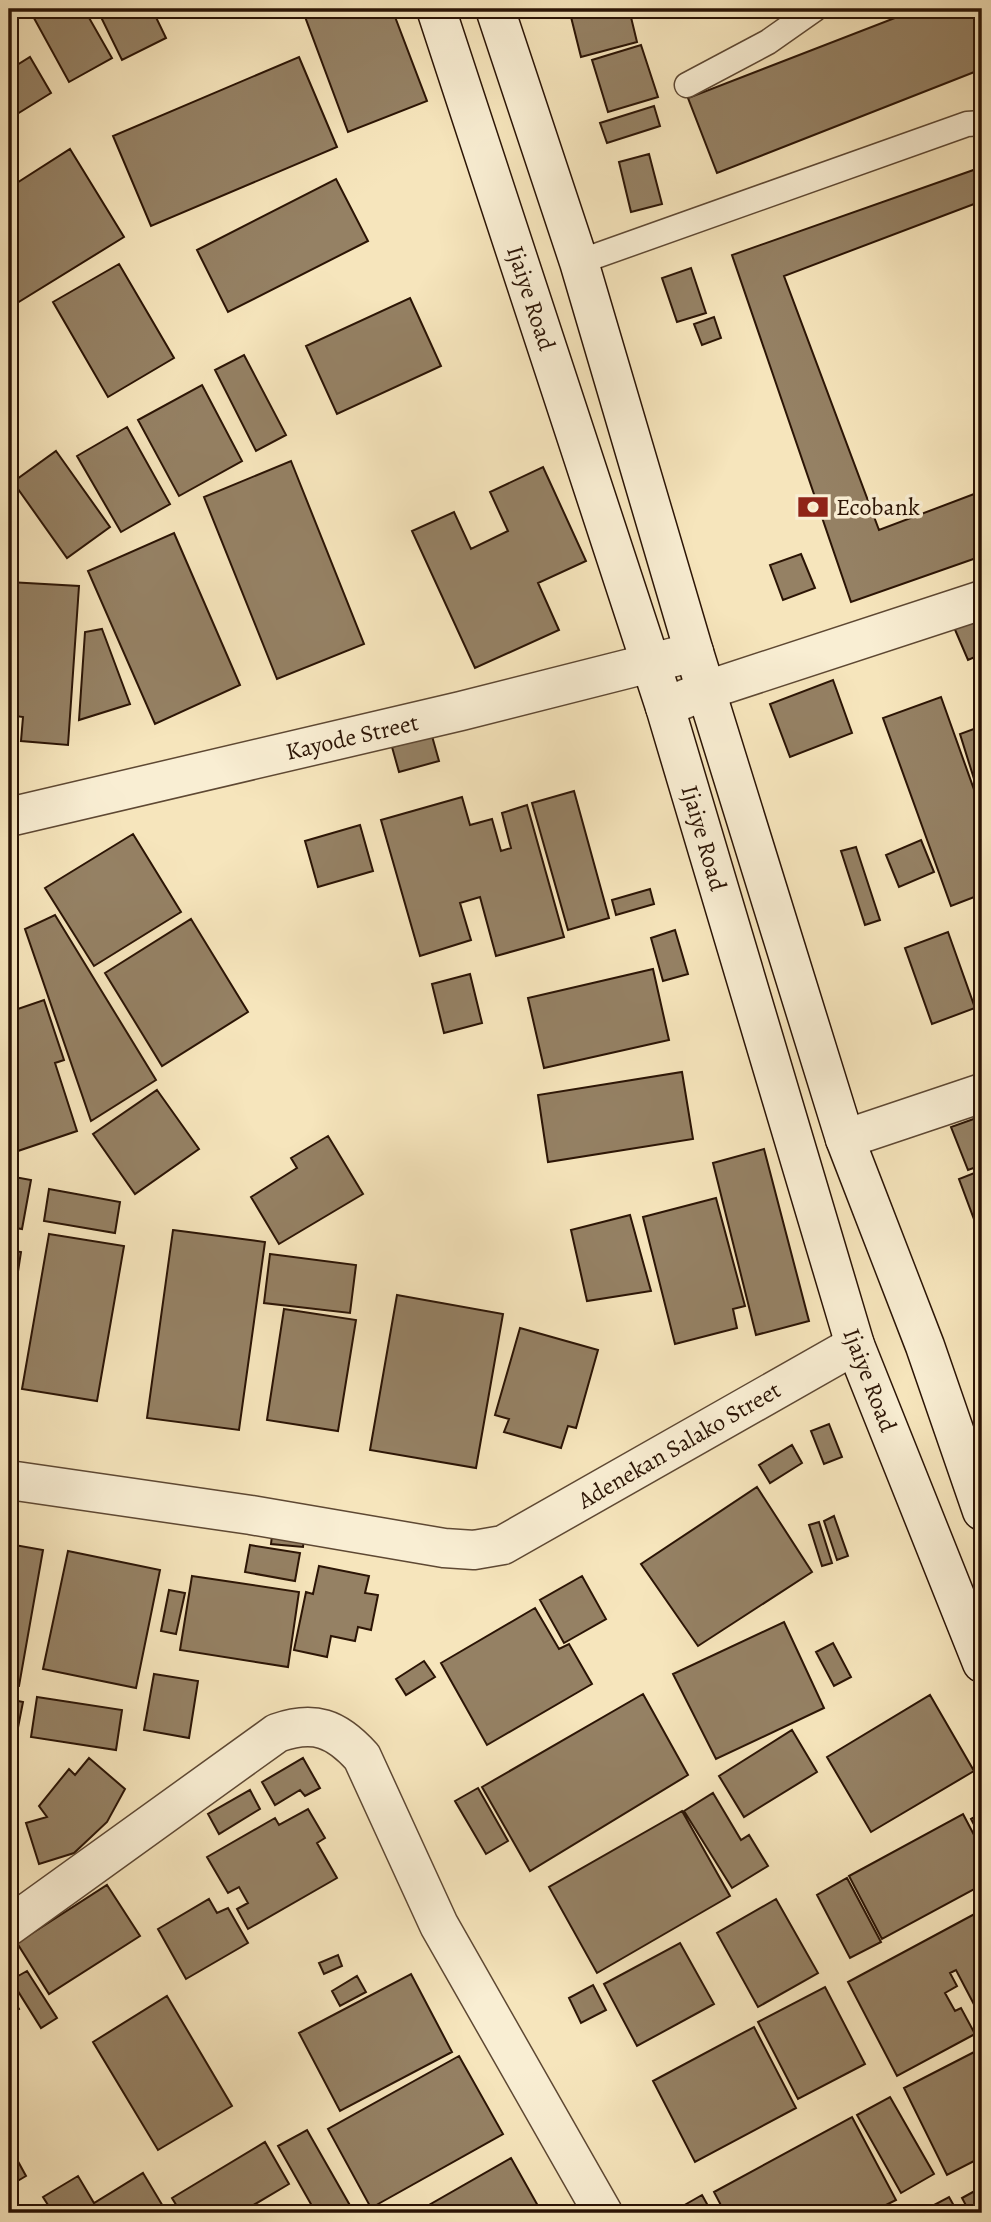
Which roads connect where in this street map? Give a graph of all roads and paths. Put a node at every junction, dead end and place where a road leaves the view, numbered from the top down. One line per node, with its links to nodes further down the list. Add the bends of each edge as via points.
1 (436, 9): 9 (main road, Ijaiye Road)
2 (495, 9): 6 (main road, Ijaiye Road)
3 (815, 9): 4 (lane, via 768,42)
4 (687, 85)
5 (982, 123): 6 (lane, via 967,124)
6 (579, 262): 8 (main road, Ijaiye Road)
7 (982, 600): 10 (main road)
8 (694, 652): 9 (main road, Kayode Street); 10 (main road, Ijaiye Road)
9 (651, 664): 11 (main road, Ijaiye Road); 12 (main road, Kayode Street)
10 (707, 690): 11 (main road); 14 (main road, Ijaiye Road)
11 (665, 707): 15 (main road, Ijaiye Road)
12 (9, 817)
13 (982, 1093): 14 (main road)
14 (845, 1139): 17 (main road, Ijaiye Road, via 925,1346)
15 (855, 1345): 16 (main road, Adenekan Salako Street, via 503,1545 474,1550); 18 (main road, Ijaiye Road)
16 (9, 1479)
17 (982, 1511)
18 (982, 1663)
19 (9, 1926): 20 (main road, via 277,1733 298,1726 334,1732 362,1757 439,1925)
20 (603, 2213)

